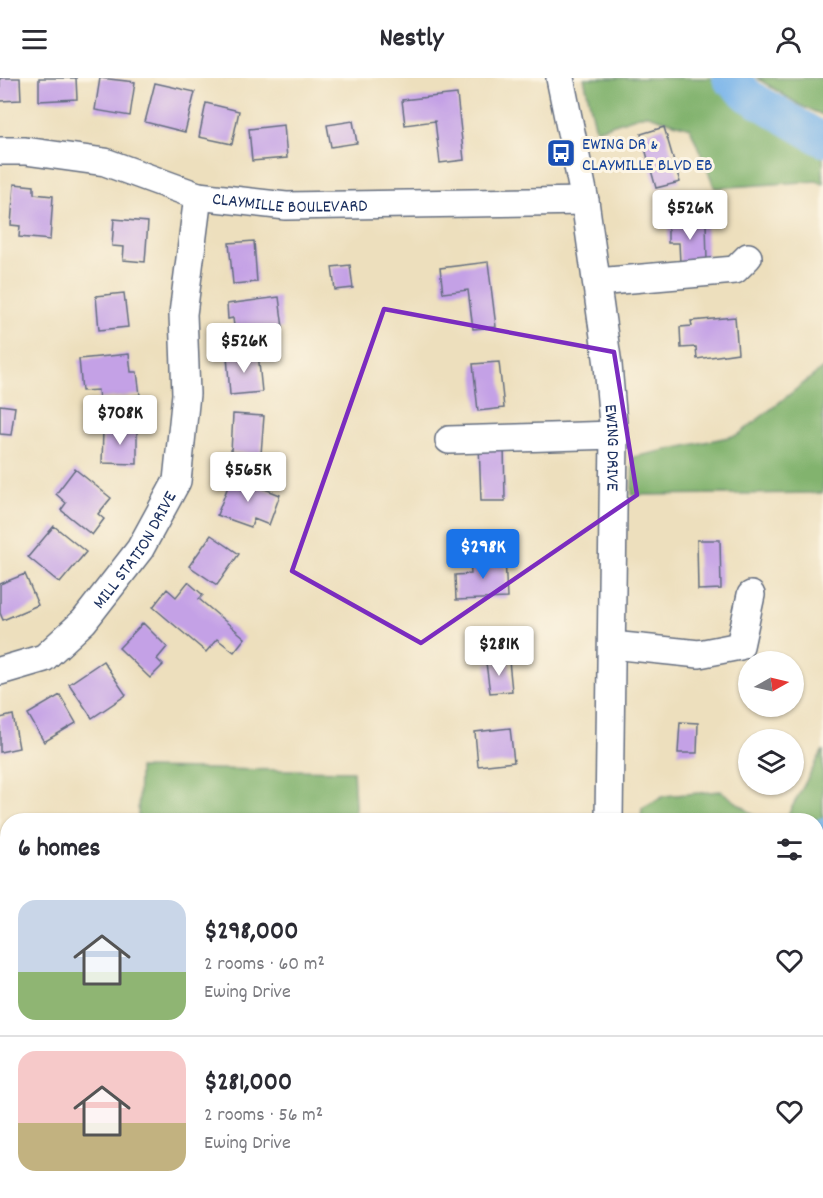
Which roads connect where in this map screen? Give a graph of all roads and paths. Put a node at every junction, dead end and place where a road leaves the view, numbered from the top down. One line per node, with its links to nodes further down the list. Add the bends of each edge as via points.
1 (560, 78): 4 (street, EWING DRIVE)
2 (0, 151): 3 (street, CLAYMILLE BOULEVARD, via 105,162)
3 (198, 196): 4 (street, CLAYMILLE BOULEVARD, via 286,206); 11 (street, MILL STATION DRIVE, via 183,314 186,394 177,481 140,549 84,621 44,658)
4 (585, 201): 6 (street, EWING DRIVE)
5 (748, 257): 6 (street, via 735,270)
6 (597, 282): 7 (street, EWING DRIVE)
7 (614, 435): 8 (street); 10 (street, EWING DRIVE)
8 (449, 440)
9 (751, 596): 10 (street, via 740,646 699,654)
10 (612, 645): 12 (street, EWING DRIVE)
11 (0, 671)
12 (609, 813)

